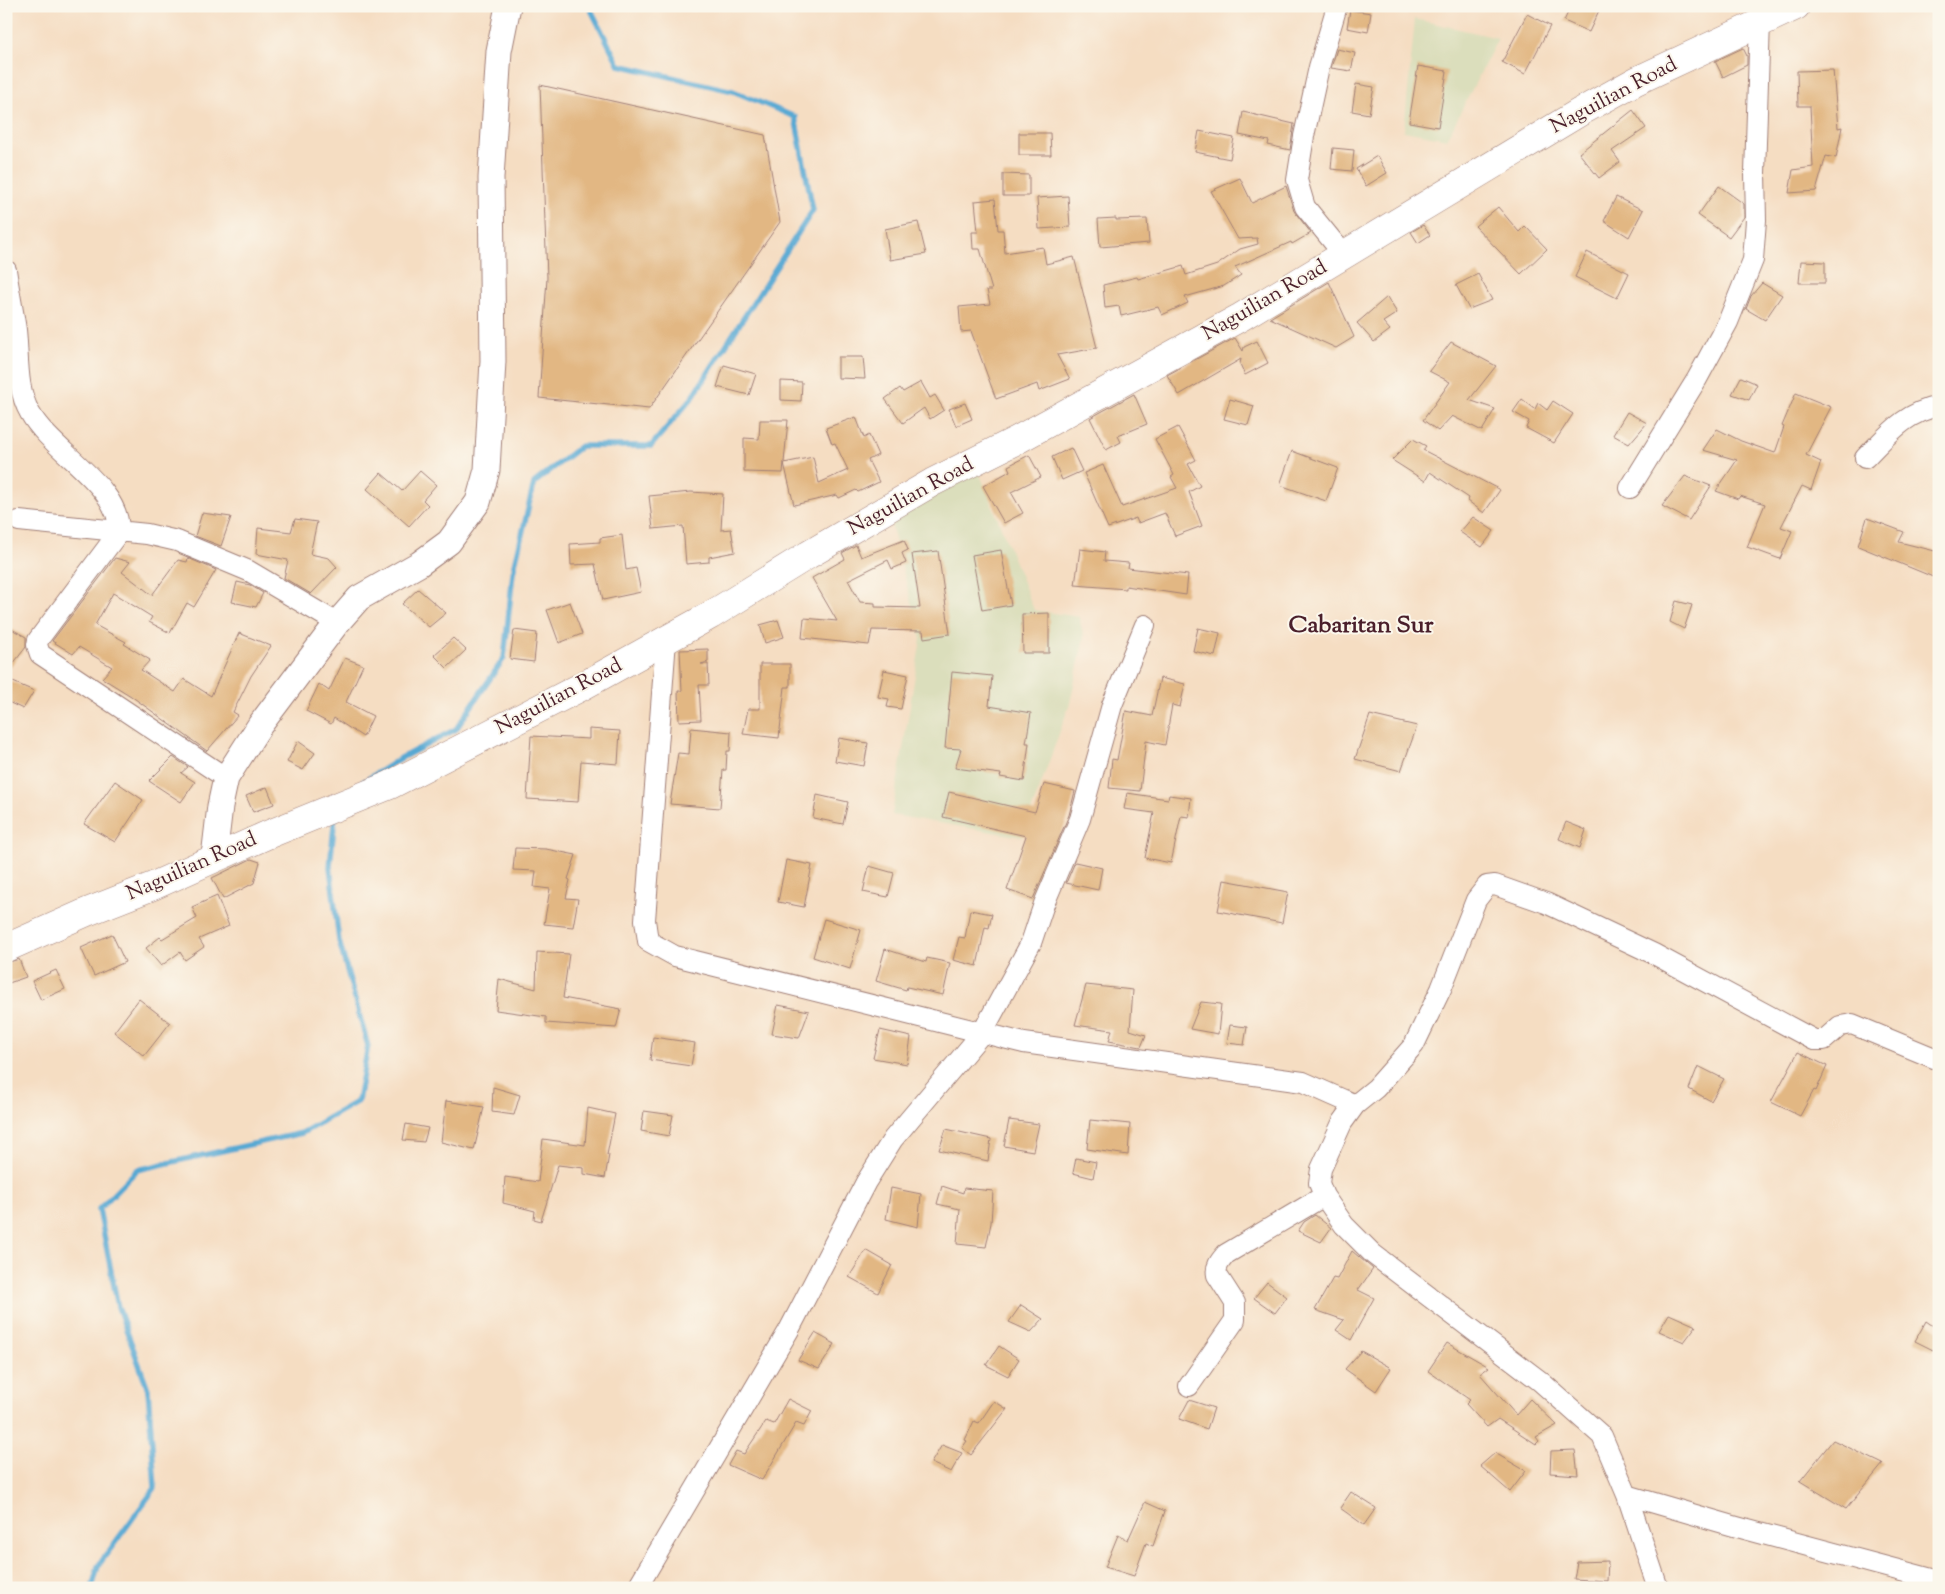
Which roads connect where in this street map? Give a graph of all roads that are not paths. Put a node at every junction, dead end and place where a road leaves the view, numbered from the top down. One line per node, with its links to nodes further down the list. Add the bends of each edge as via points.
1 (508, 6): 12 (street, via 499,51 492,178 493,362 487,470 478,502 449,542 419,564 359,598)
2 (1337, 6): 5 (street, via 1304,136 1297,180 1305,207)
3 (1796, 6): 4 (highway, Naguilian Road)
4 (1760, 21): 5 (highway, Naguilian Road, via 1580,112); 9 (street, via 1753,260 1728,322 1706,363)
5 (1344, 254): 14 (highway, Naguilian Road, via 1215,331 1017,440 918,490)
6 (6, 270): 11 (street, via 22,390 29,412 60,450 105,494 117,512)
7 (1939, 406): 8 (street, via 1911,414)
8 (1865, 458)
9 (1630, 488)
10 (19, 521): 11 (street)
11 (120, 532): 12 (street, via 177,541 215,555 281,588); 15 (street, via 38,640 37,650)
12 (337, 622): 15 (street, via 260,725)
13 (1145, 625): 18 (street, via 1112,705 1080,819 1031,943)
14 (666, 640): 16 (highway, Naguilian Road, via 390,785); 18 (street, via 644,920 648,941 675,956)
15 (226, 778): 16 (street)
16 (214, 858): 17 (highway, Naguilian Road)
17 (6, 948)
18 (982, 1032): 20 (street, via 1070,1051 1303,1082); 25 (street, via 888,1146 789,1330)
19 (1939, 1060): 20 (street, via 1852,1024 1840,1026 1824,1040 1814,1040 1654,954 1546,903 1494,885 1487,886 1476,900 1441,989 1414,1045 1376,1088)
20 (1355, 1105): 21 (street, via 1342,1123 1320,1169 1319,1183)
21 (1324, 1196): 22 (street, via 1226,1254 1219,1263 1217,1275 1235,1303 1236,1320); 23 (street, via 1344,1225 1373,1254 1540,1381 1602,1436)
22 (1189, 1386)
23 (1626, 1494): 24 (street); 26 (street)
24 (1939, 1581)
25 (637, 1588)
26 (1658, 1588)

